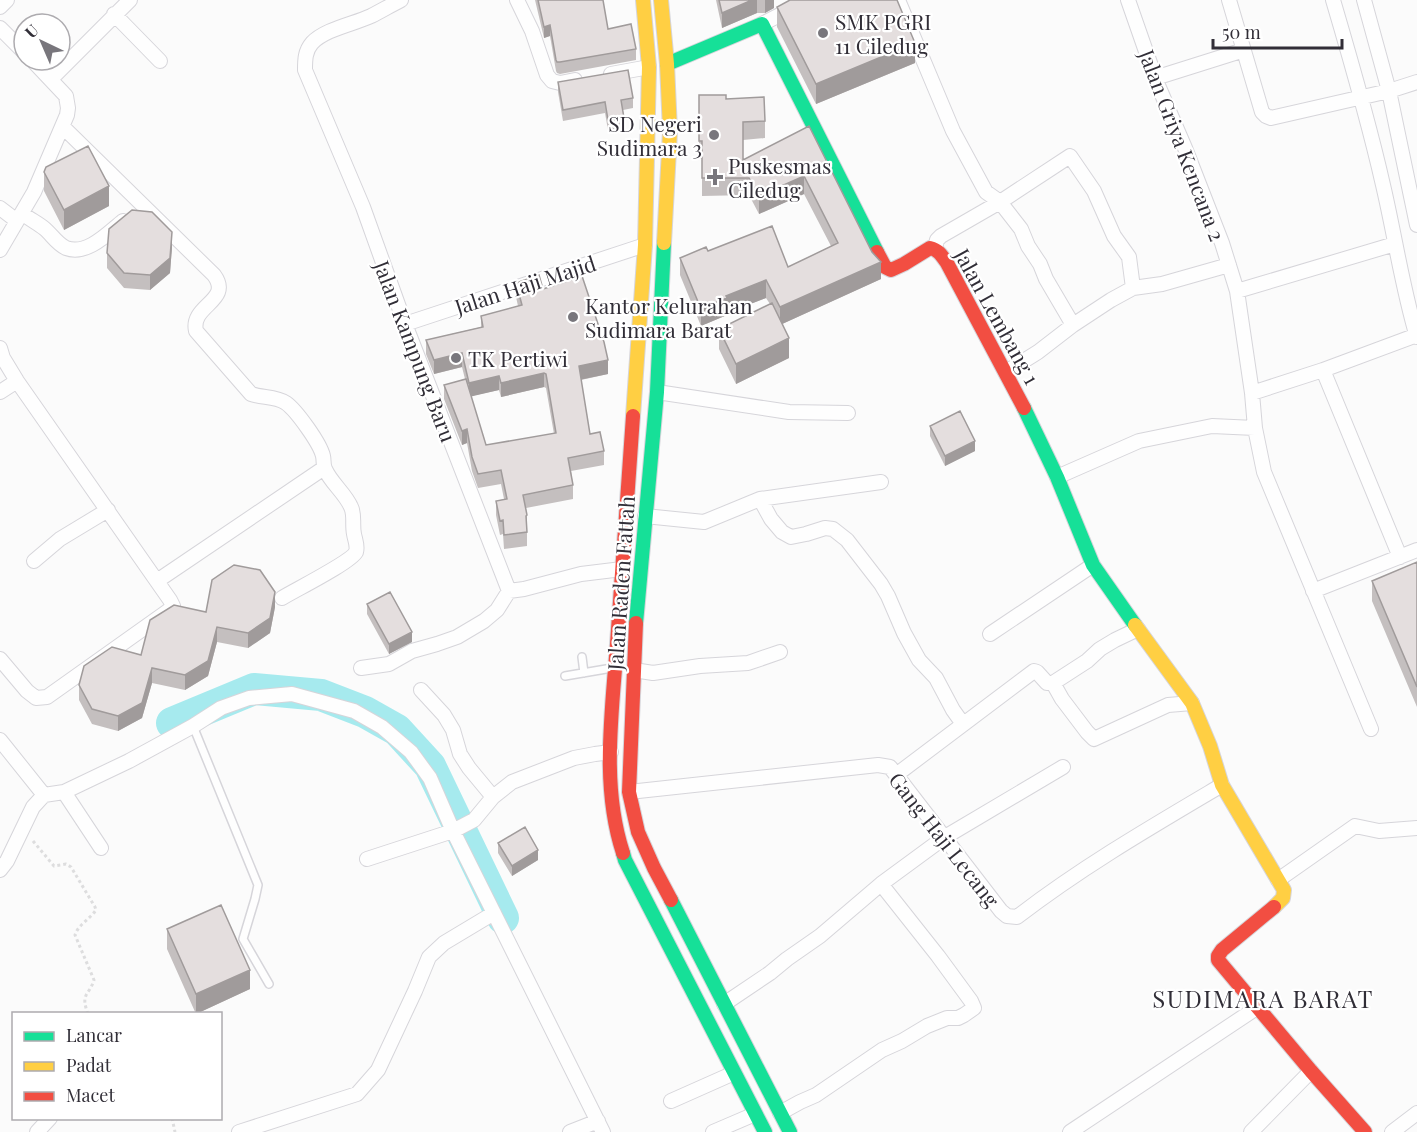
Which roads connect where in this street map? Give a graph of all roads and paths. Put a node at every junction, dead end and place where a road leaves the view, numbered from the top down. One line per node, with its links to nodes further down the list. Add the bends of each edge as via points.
1 (7, 0): 13 (street)
2 (130, 0): 14 (street)
3 (401, 0): 42 (street, Jalan Kampung Baru, via 321,35 307,51 305,70 363,207)
4 (517, 0): 21 (street, via 552,81 560,83)
5 (643, 0): 21 (main road, Jalan Raden Fattah)
6 (661, 0): 20 (main road, Jalan Raden Fattah)
7 (810, 0): 15 (street)
8 (898, 0): 30 (street, via 953,131 986,192)
9 (1128, 0): 23 (street, Jalan Griya Kencana 2)
10 (1229, 0): 18 (street)
11 (1333, 0): 27 (street)
12 (1364, 0): 26 (street)
13 (0, 7)
14 (114, 14): 19 (street); 24 (street)
15 (762, 24): 20 (main road); 37 (main road, Jalan Lembang 1, via 883,264 891,270 930,248)
16 (0, 28): 17 (street)
17 (12, 40)
18 (1244, 50): 23 (street); 27 (street, via 1262,112 1271,118)
19 (160, 61)
20 (667, 64): 50 (main road, Jalan Raden Fattah, via 670,131)
21 (649, 67): 35 (main road, Jalan Raden Fattah)
22 (44, 72): 24 (street)
23 (1155, 78): 39 (street, Jalan Griya Kencana 2)
24 (51, 79): 28 (street, via 66,96 68,108)
25 (1417, 82): 26 (street)
26 (1389, 91): 27 (street); 29 (street)
27 (1361, 96): 36 (street)
28 (63, 127): 31 (street); 33 (street)
29 (1413, 179): 34 (street)
30 (1000, 202): 37 (street, via 941,236); 40 (street, via 1070,156 1094,191 1114,236 1129,257); 43 (street, via 1021,229)
31 (144, 206): 33 (street, via 86,248 67,249 45,229); 54 (street, via 219,282 215,297 196,317 196,331 251,394 285,402 294,410 318,444)
32 (0, 208): 33 (street)
33 (19, 217): 38 (street)
34 (1417, 225)
35 (645, 244): 42 (street, Jalan Haji Majid); 64 (main road, Jalan Raden Fattah)
36 (1395, 244): 41 (street); 44 (street)
37 (935, 249): 47 (main road, Jalan Lembang 1)
38 (0, 250)
39 (1229, 265): 40 (street); 41 (street, Jalan Griya Kencana 2)
40 (1133, 288): 43 (street)
41 (1237, 291): 51 (street, Jalan Griya Kencana 2)
42 (405, 324): 66 (street, Jalan Kampung Baru)
43 (1073, 325): 47 (street)
44 (1417, 336): 46 (street)
45 (0, 348): 48 (street)
46 (1323, 370): 51 (street); 61 (street)
47 (1006, 372): 55 (main road, Jalan Lembang 1)
48 (17, 381): 49 (street); 58 (street)
49 (0, 392)
50 (657, 392): 52 (street, via 789,412); 59 (main road, Jalan Raden Fattah)
51 (1252, 393): 53 (street, Jalan Griya Kencana 2)
52 (848, 412)
53 (1255, 428): 55 (street, via 1212,426 1139,441); 67 (street, Jalan Griya Kencana 2, via 1264,472)
54 (324, 468): 65 (street); 68 (street, via 352,508 355,554)
55 (1057, 477): 63 (main road, Jalan Lembang 1)
56 (881, 482): 57 (street)
57 (760, 499): 59 (street, via 704,522); 82 (street, via 771,519 791,537 825,528 847,540 881,584 919,660 936,678)
58 (108, 510): 62 (street, via 60,539); 65 (street)
59 (645, 516): 76 (main road, Jalan Raden Fattah)
60 (1417, 550): 61 (street)
61 (1400, 557): 67 (street)
62 (34, 561)
63 (1093, 565): 69 (main road, Jalan Lembang 1); 70 (street)
64 (622, 569): 66 (street); 75 (main road, Jalan Raden Fattah)
65 (157, 581): 73 (street, via 170,600 172,606 168,611 47,698 36,698 27,691)
66 (509, 591): 74 (street, via 497,610 458,637 412,651 389,664)
67 (1313, 591): 84 (street, Jalan Griya Kencana 2)
68 (282, 598)
69 (1138, 629): 79 (street, via 1100,649); 81 (main road, Jalan Lembang 1)
70 (990, 634)
71 (780, 652): 76 (street, via 747,663 652,673)
72 (582, 657): 77 (lane)
73 (0, 659)
74 (361, 668)
75 (615, 668): 77 (lane); 86 (main road, Jalan Raden Fattah)
76 (634, 670): 91 (main road, Jalan Raden Fattah)
77 (584, 673): 78 (lane)
78 (565, 676)
79 (1053, 684): 81 (street, via 1094,739 1168,705); 82 (street, via 1034,671)
80 (421, 690): 93 (street, via 444,715 460,754)
81 (1192, 703): 89 (main road, Jalan Lembang 1)
82 (963, 724): 88 (street)
83 (194, 726): 90 (street); 96 (street, via 221,708 249,698 292,694 354,711 382,726 411,752 430,778); 104 (lane, via 258,885 243,939)
84 (1371, 729)
85 (2, 746): 92 (street)
86 (611, 752): 93 (street, via 574,758 512,782); 109 (main road, Jalan Raden Fattah, via 611,801 625,860)
87 (1063, 767): 97 (street)
88 (896, 775): 91 (street, Gang Haji Lecang, via 890,767 878,765); 97 (street, Gang Haji Lecang)
89 (1222, 785): 97 (street, Gang Haji Lecang, via 1118,846 1017,917 1001,911); 101 (main road, Jalan Lembang 1)
90 (64, 792): 92 (street); 98 (street)
91 (629, 792): 105 (main road, Jalan Raden Fattah, via 638,832 654,868)
92 (44, 795): 94 (street)
93 (493, 797): 96 (street, via 474,820)
94 (23, 827): 100 (street); 107 (path, via 54,866 71,867 95,907 93,915 75,935 94,980 84,998)
95 (1417, 828): 101 (street, via 1379,831 1355,826)
96 (456, 830): 99 (street); 103 (street)
97 (945, 837): 102 (street)
98 (101, 848)
99 (367, 859)
100 (0, 870)
101 (1278, 880): 106 (main road, via 1284,890 1283,898 1218,956)
102 (881, 884): 105 (street, via 820,936); 111 (street, via 974,1008 964,1016 927,1026 882,1050 816,1095)
103 (494, 913): 115 (street); 117 (street, via 444,943 429,957 378,1070 357,1094)
104 (269, 984)
105 (724, 1004): 111 (main road, Jalan Raden Fattah)
106 (1258, 1007): 108 (main road); 122 (street)
107 (87, 1012)
108 (1311, 1071): 123 (street); 124 (main road)
109 (734, 1073): 110 (street); 113 (main road, Jalan Raden Fattah)
110 (671, 1101)
111 (780, 1113): 121 (main road, Jalan Raden Fattah)
112 (1417, 1113): 125 (street)
113 (755, 1114): 119 (street); 120 (main road, Jalan Raden Fattah)
114 (49, 1120): 116 (street)
115 (601, 1127): 118 (street)
116 (37, 1132)
117 (239, 1132)
118 (570, 1132)
119 (713, 1132)
120 (765, 1132)
121 (790, 1132)
122 (1070, 1132)
123 (1251, 1132)
124 (1365, 1132)
125 (1392, 1132)

